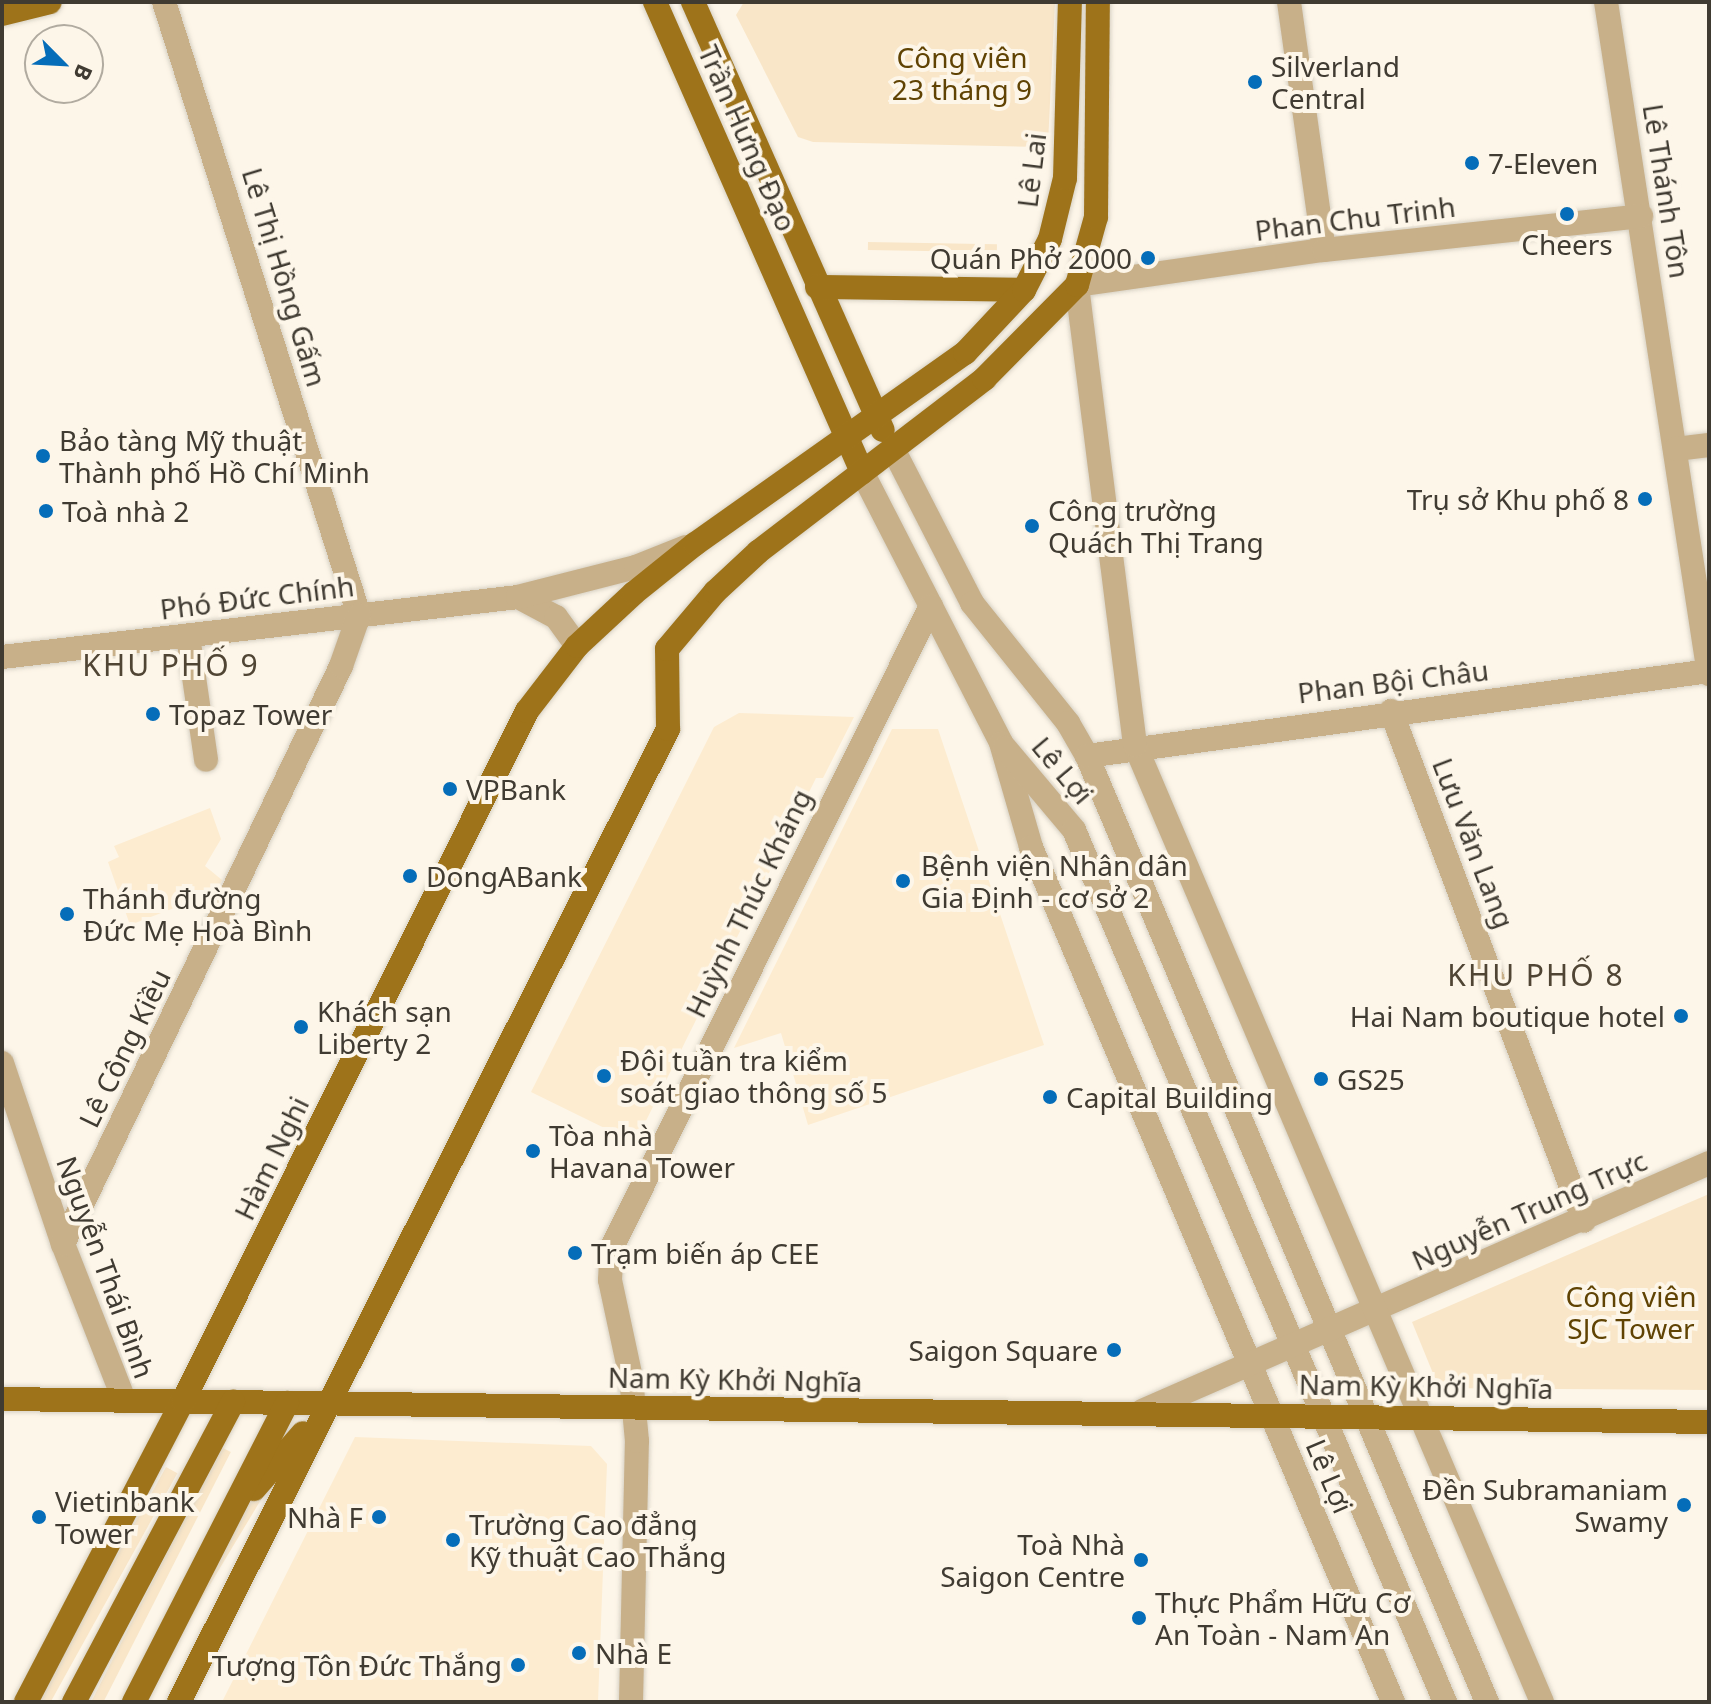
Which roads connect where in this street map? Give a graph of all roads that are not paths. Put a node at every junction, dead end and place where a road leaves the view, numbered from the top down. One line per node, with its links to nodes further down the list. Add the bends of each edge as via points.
1 (50, 2): 9 (main road)
2 (164, 2): 24 (street, Lê Thị Hồng Gấm)
3 (655, 2): 16 (main road, Trần Hưng Đạo)
4 (693, 2): 13 (main road, Trần Hưng Đạo)
5 (1070, 2): 14 (main road, Lê Lai, via 1065,178 1050,239)
6 (1098, 2): 12 (main road, via 1096,217)
7 (1289, 2): 11 (street)
8 (1606, 2): 10 (street, Lê Thánh Tôn)
9 (2, 14)
10 (1641, 216): 11 (street, Phan Chu Trinh); 19 (street, Lê Thánh Tôn)
11 (1324, 250): 12 (street, Phan Chu Trinh)
12 (1077, 285): 18 (main road, via 984,379); 31 (street)
13 (817, 287): 14 (main road); 15 (main road)
14 (1024, 290): 15 (main road, via 965,353)
15 (876, 418): 16 (main road); 18 (main road)
16 (846, 436): 20 (main road); 21 (main road)
17 (1709, 445): 19 (street)
18 (893, 449): 20 (main road); 32 (street, via 972,603 1068,723)
19 (1676, 449): 28 (street, Lê Thánh Tôn)
20 (862, 472): 23 (street); 47 (main road, via 758,552 667,649 668,729)
21 (695, 544): 22 (street, Phó Đức Chính, via 636,567); 26 (main road)
22 (518, 597): 24 (street, Phó Đức Chính); 26 (street, via 556,617)
23 (931, 606): 30 (street); 48 (street, Huỳnh Thúc Kháng, via 612,1247 610,1280)
24 (359, 615): 25 (street, Phó Đức Chính); 37 (street, Lê Công Kiều, via 341,666)
25 (188, 636): 27 (street, Phó Đức Chính); 33 (street)
26 (577, 646): 44 (main road, Hàm Nghi, via 527,711)
27 (2, 657)
28 (1709, 672): 29 (street, Phan Bội Châu)
29 (1391, 711): 31 (street, Phan Bội Châu); 36 (street, Lưu Văn Lang)
30 (1001, 743): 40 (street, Lê Lợi, via 1074,830); 41 (street, Lê Lợi, via 1031,847)
31 (1135, 745): 32 (street, Phan Bội Châu); 38 (street)
32 (1087, 756): 39 (street, Lê Lợi)
33 (206, 760)
34 (2, 1063): 37 (street, Nguyễn Thái Bình)
35 (1709, 1163): 36 (street, Nguyễn Trung Trực)
36 (1584, 1221): 38 (street, Nguyễn Trung Trực)
37 (63, 1244): 43 (street, Nguyễn Thái Bình)
38 (1373, 1311): 39 (street, Nguyễn Trung Trực); 53 (street)
39 (1329, 1330): 40 (street, Nam Kỳ Khởi Nghĩa); 52 (street, Lê Lợi)
40 (1293, 1346): 41 (street, Nam Kỳ Khởi Nghĩa); 51 (street, Lê Lợi)
41 (1250, 1365): 49 (street, Nam Kỳ Khởi Nghĩa); 50 (street, Lê Lợi)
42 (2, 1399): 43 (main road)
43 (124, 1400): 44 (main road)
44 (183, 1401): 45 (main road, Nam Kỳ Khởi Nghĩa); 56 (main road, Hàm Nghi)
45 (233, 1402): 46 (main road, Nam Kỳ Khởi Nghĩa); 57 (main road)
46 (287, 1403): 47 (main road, Nam Kỳ Khởi Nghĩa); 55 (main road)
47 (328, 1403): 48 (main road, Nam Kỳ Khởi Nghĩa); 55 (main road); 59 (main road)
48 (635, 1408): 49 (main road, Nam Kỳ Khởi Nghĩa); 60 (street, Huỳnh Thúc Kháng)
49 (1142, 1411): 50 (main road, Nam Kỳ Khởi Nghĩa)
50 (1270, 1414): 51 (main road, Nam Kỳ Khởi Nghĩa); 61 (street, Lê Lợi)
51 (1323, 1414): 52 (main road, Nam Kỳ Khởi Nghĩa); 62 (street, Lê Lợi)
52 (1365, 1414): 53 (main road, Nam Kỳ Khởi Nghĩa); 63 (street, Lê Lợi)
53 (1416, 1415): 54 (main road, Nam Kỳ Khởi Nghĩa); 64 (street)
54 (1709, 1422)
55 (227, 1521): 58 (main road)
56 (26, 1702)
57 (74, 1702)
58 (134, 1702)
59 (179, 1702)
60 (631, 1702)
61 (1393, 1702)
62 (1445, 1702)
63 (1487, 1702)
64 (1542, 1702)

